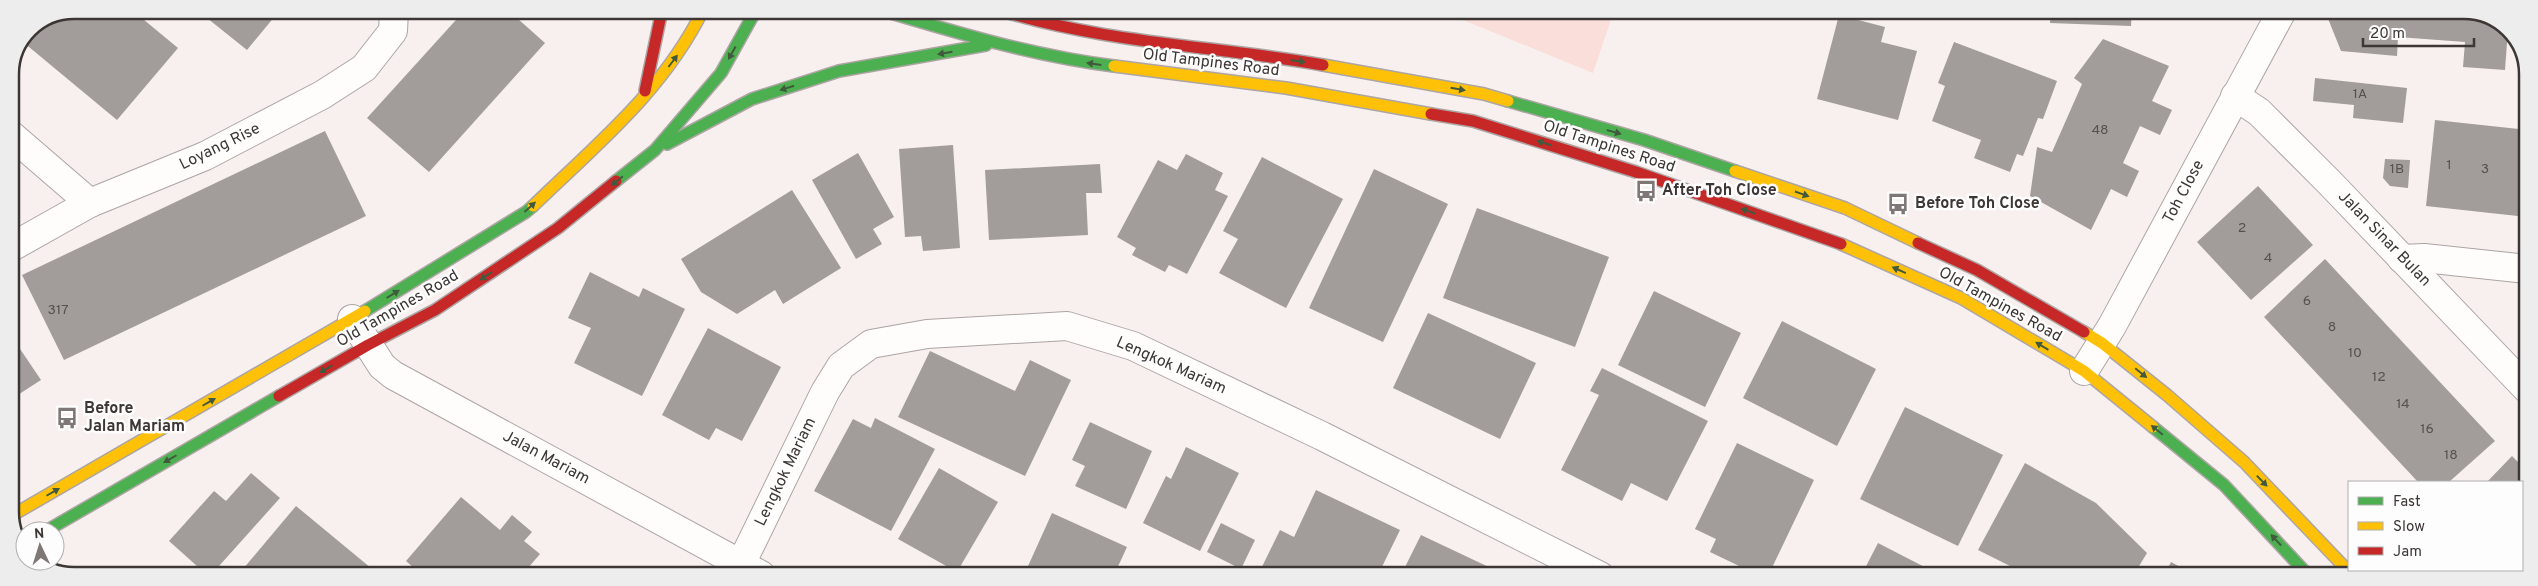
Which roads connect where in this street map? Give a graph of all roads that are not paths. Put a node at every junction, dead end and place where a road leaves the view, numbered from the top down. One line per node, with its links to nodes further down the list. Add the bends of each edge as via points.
1 (394, 19): 13 (street, Loyang Rise, via 394,31 364,68 331,90 205,156)
2 (660, 19): 10 (street)
3 (698, 19): 10 (street, Old Tampines Road, one-way to 3, via 688,40)
4 (751, 19): 12 (street, Old Tampines Road, one-way to 12, via 721,73)
5 (911, 19): 8 (street, Old Tampines Road)
6 (1027, 19): 18 (street, Old Tampines Road, one-way to 18, via 1145,42 1298,61 1484,94 1644,140 1845,208 1977,270)
7 (2278, 19): 9 (street, Toh Close)
8 (993, 44): 12 (street, one-way to 12, via 839,70 752,99); 20 (street, Old Tampines Road, one-way to 8, via 1961,298 1830,239 1636,172 1473,122 1286,88 1064,60)
9 (2236, 96): 15 (street, Jalan Sinar Bulan, via 2259,112); 18 (street, Toh Close)
10 (643, 100): 17 (street, Old Tampines Road, one-way to 10, via 526,212)
11 (19, 142): 13 (street)
12 (655, 150): 19 (street, Old Tampines Road, one-way to 19, via 558,228 435,310)
13 (90, 203): 14 (street, Loyang Rise)
14 (19, 243)
15 (2402, 259): 16 (street, via 2424,258); 21 (street, Jalan Sinar Bulan)
16 (2519, 268)
17 (352, 319): 19 (street, Jalan Mariam); 22 (street, Old Tampines Road, one-way to 17)
18 (2102, 343): 20 (street, Toh Close); 28 (street, Old Tampines Road, one-way to 28, via 2167,394 2244,462)
19 (368, 344): 23 (street, Old Tampines Road, one-way to 23); 24 (street, Jalan Mariam, via 382,366 393,375)
20 (2084, 372): 27 (street, Old Tampines Road, one-way to 20, via 2224,485)
21 (2519, 381)
22 (19, 511)
23 (63, 521)
24 (747, 567)
25 (752, 567): 26 (street, Lengkok Mariam, via 825,392 842,366 872,344 927,334 1067,326 1133,346 1322,436)
26 (1582, 567)
27 (2301, 567)
28 (2344, 567)

